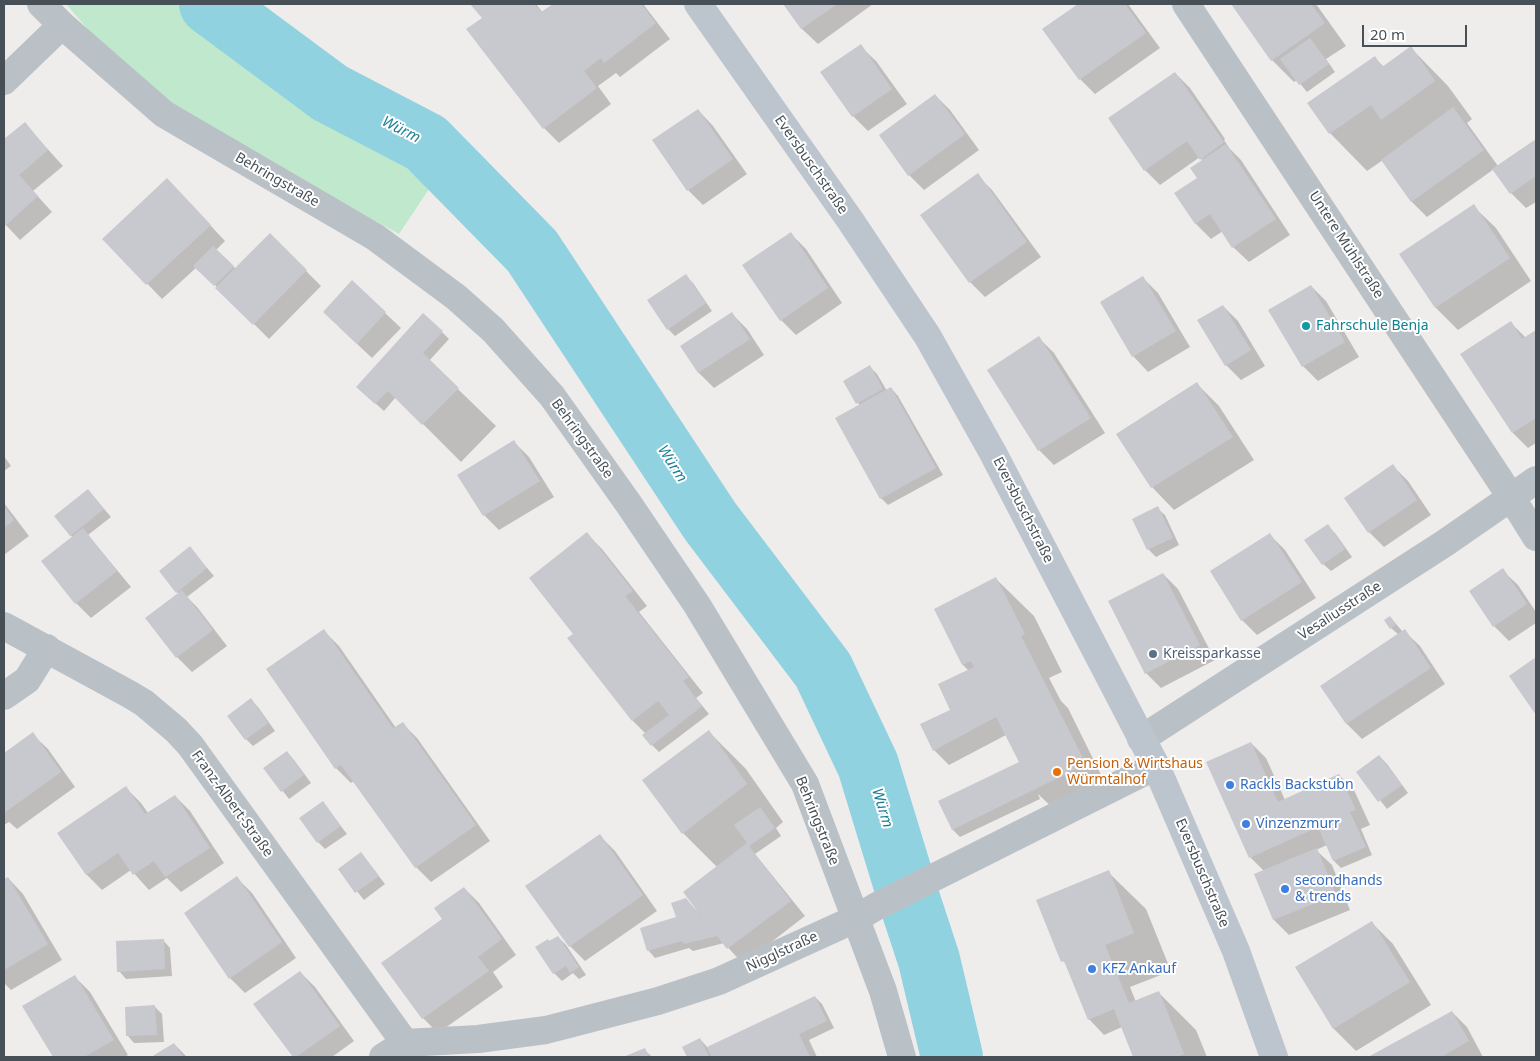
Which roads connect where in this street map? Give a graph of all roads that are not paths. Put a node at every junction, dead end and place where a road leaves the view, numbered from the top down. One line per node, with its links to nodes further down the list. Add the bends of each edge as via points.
1 (41, 4): 4 (street, Behringstraße)
2 (698, 4): 12 (main road, Eversbuschstraße, via 928,337 993,453)
3 (1186, 4): 7 (street, Untere Mühlstraße)
4 (62, 25): 5 (street); 14 (street, Behringstraße, via 164,114 375,237 456,297 493,330 552,396 696,605 805,784)
5 (4, 81)
6 (1536, 480): 7 (street, Vesaliusstraße)
7 (1511, 497): 8 (street, Untere Mühlstraße); 12 (street, Vesaliusstraße)
8 (1536, 537)
9 (4, 626): 10 (street, Franz-Albert-Straße)
10 (47, 648): 11 (street, via 26,680); 15 (street, Franz-Albert-Straße, via 144,704 190,745)
11 (4, 696)
12 (1141, 739): 13 (main road, Eversbuschstraße)
13 (1156, 766): 14 (street, Nigglstraße); 17 (main road, Eversbuschstraße, via 1236,951)
14 (866, 913): 15 (street, Nigglstraße, via 719,982 658,1001 546,1030); 16 (street, Behringstraße)
15 (394, 1050)
16 (902, 1057)
17 (1274, 1057)

